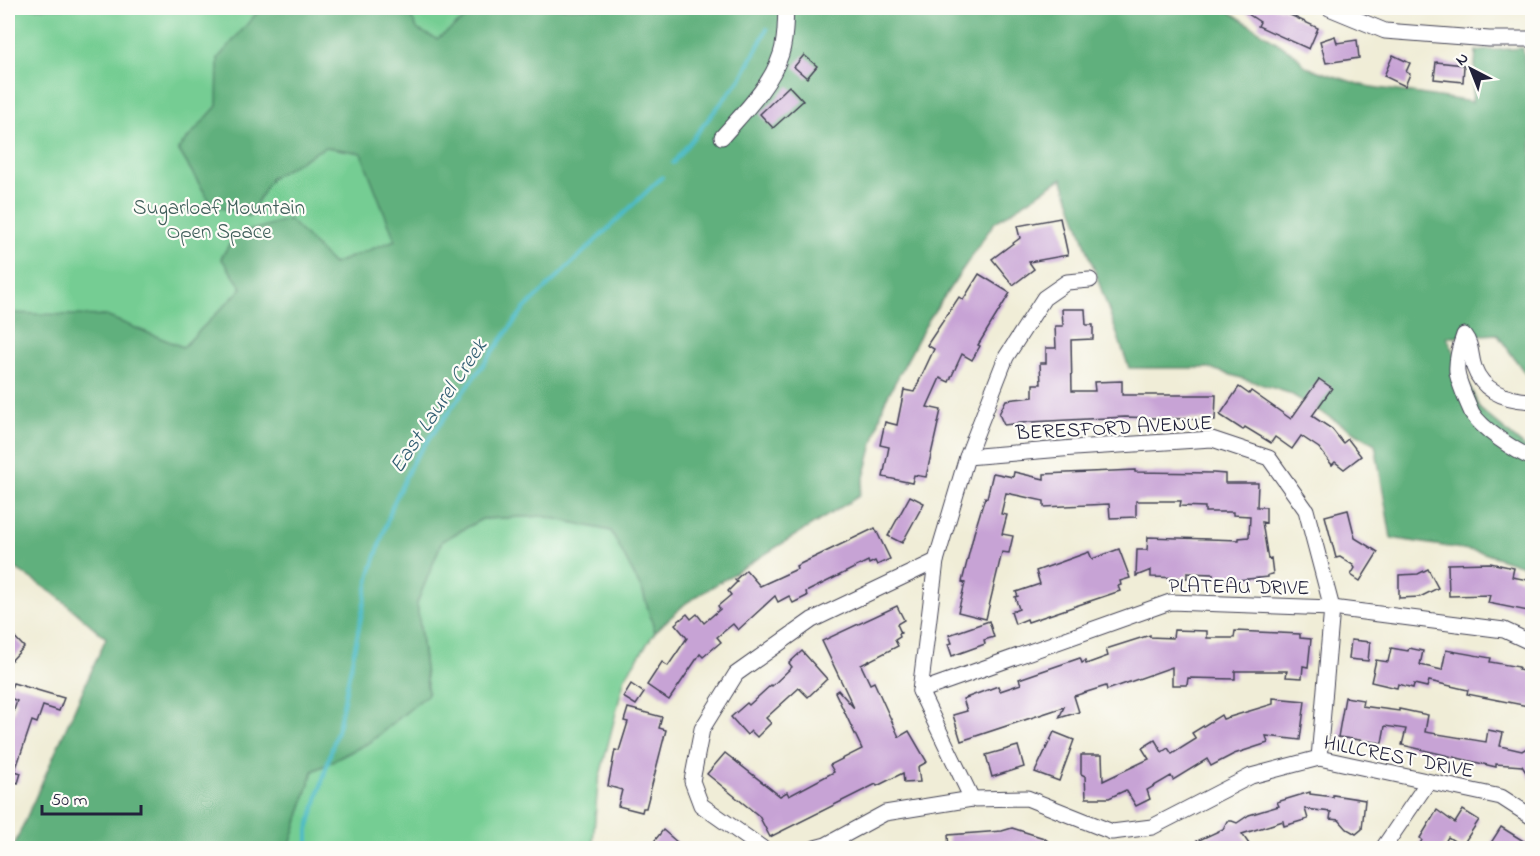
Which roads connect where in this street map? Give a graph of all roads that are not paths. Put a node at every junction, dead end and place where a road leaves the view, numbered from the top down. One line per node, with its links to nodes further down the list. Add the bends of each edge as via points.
1 (786, 8): 4 (street, via 785,36 775,69)
2 (1329, 8): 3 (street, via 1385,31)
3 (1533, 39)
4 (722, 137)
5 (1090, 280): 7 (street, via 1067,282 1044,298 1006,357)
6 (1533, 400): 8 (street, via 1510,400 1488,388 1474,369 1470,342 1464,335 1457,373 1473,414 1520,453)
7 (967, 457): 9 (street); 10 (street, BERESFORD AVENUE, via 1212,439 1269,458 1306,510)
8 (1533, 458)
9 (936, 561): 12 (street); 17 (street, via 812,620 736,674 702,729 692,781 701,805)
10 (1332, 608): 11 (street, PLATEAU DRIVE, via 1504,630); 12 (street, PLATEAU DRIVE, via 1170,602); 13 (street, BERESFORD AVENUE)
11 (1533, 643)
12 (920, 691): 15 (street)
13 (1319, 758): 14 (street, HILLCREST DRIVE); 15 (street, HILLCREST DRIVE, via 1251,776 1152,827 1112,832 1027,798)
14 (1428, 782): 16 (street, HILLCREST DRIVE, via 1500,797); 19 (street)
15 (972, 798): 18 (street, HILLCREST DRIVE, via 885,813)
16 (1533, 817)
17 (762, 849)
18 (815, 849)
19 (1383, 849)

